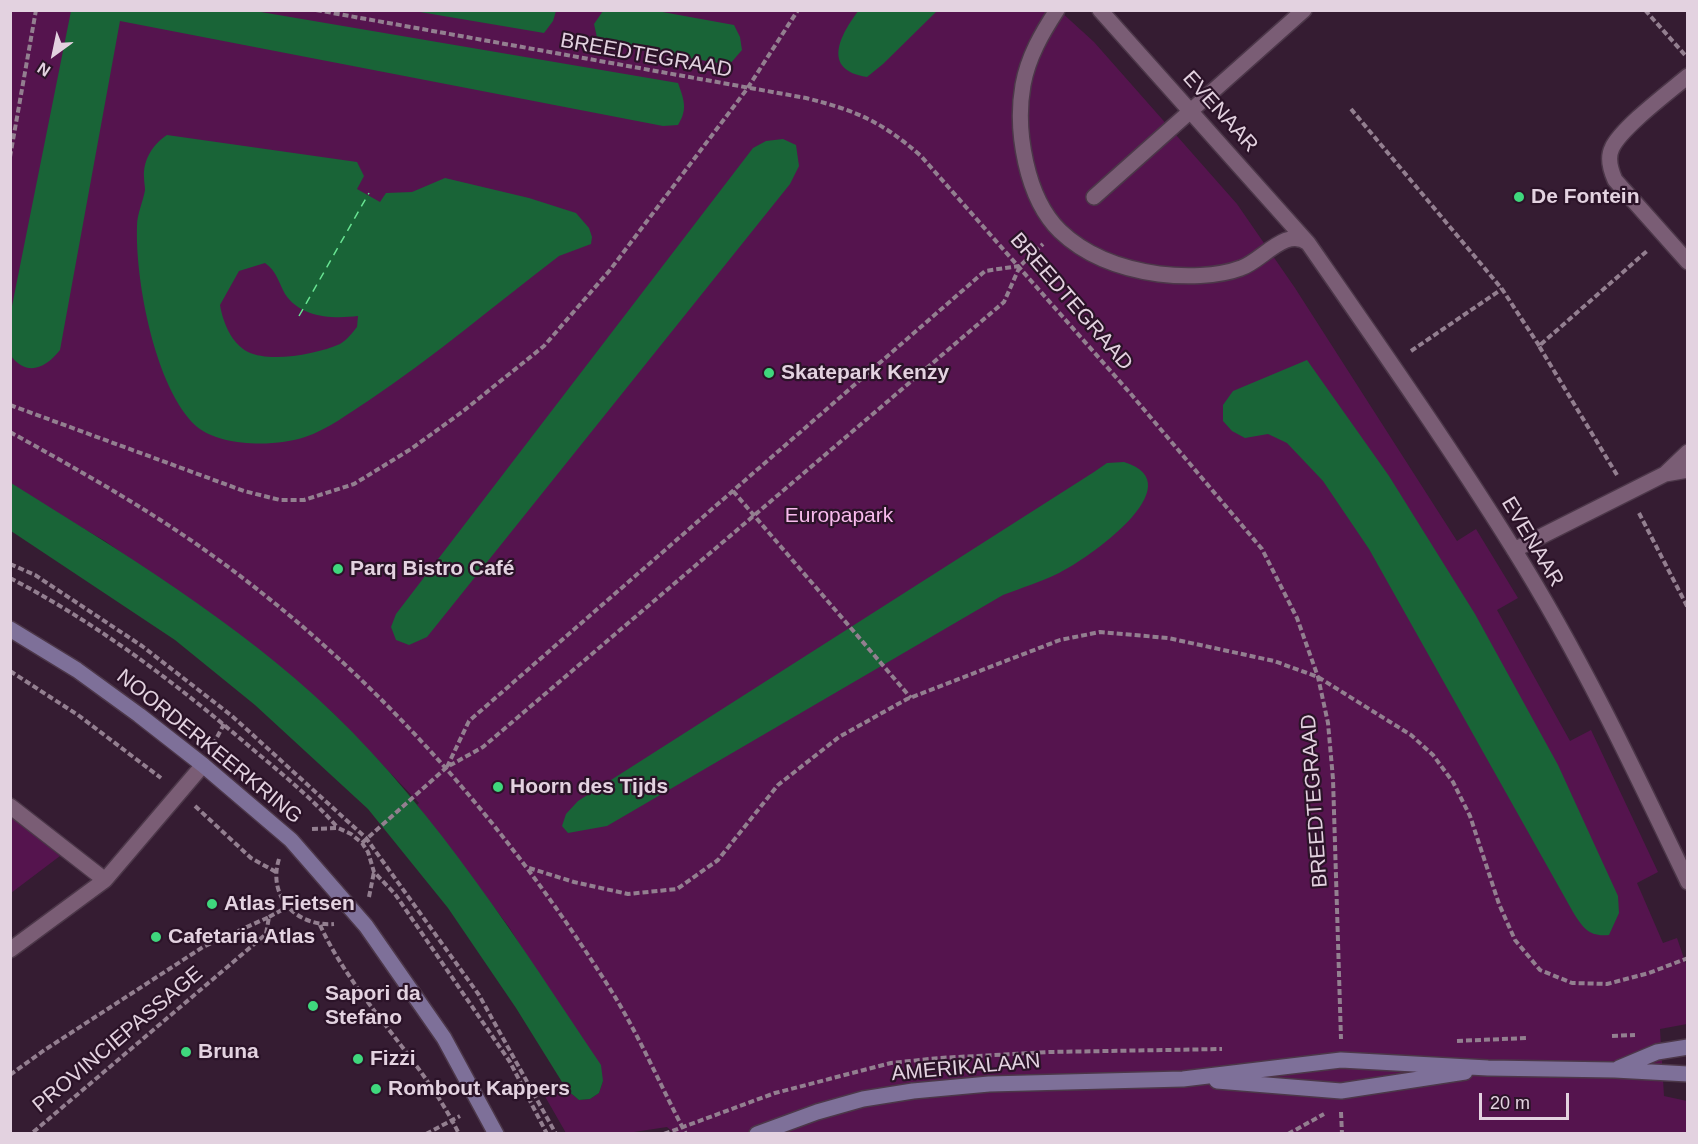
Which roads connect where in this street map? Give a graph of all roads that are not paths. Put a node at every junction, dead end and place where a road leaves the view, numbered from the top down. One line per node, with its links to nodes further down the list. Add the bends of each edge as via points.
1 (1057, 10): 7 (street, via 1038,40 1023,84 1021,134 1030,180 1041,207 1059,230 1109,262 1160,274 1203,275 1241,268 1289,238 1302,238)
2 (1100, 10): 5 (street, EVENAAR)
3 (1304, 10): 5 (street)
4 (1688, 76): 8 (street, via 1620,137 1610,156 1615,180)
5 (1191, 112): 6 (street); 7 (street, EVENAAR)
6 (1094, 197)
7 (1308, 243): 12 (street, EVENAAR)
8 (1688, 262)
9 (1688, 452): 11 (street)
10 (1688, 470): 11 (street)
11 (1665, 474): 12 (street)
12 (1514, 550): 17 (street, EVENAAR, via 1616,734)
13 (10, 629): 14 (street, NOORDERKEERKRING, via 77,670)
14 (203, 765): 16 (street); 24 (street, NOORDERKEERKRING, via 291,840 357,914 444,1038)
15 (10, 806): 16 (street)
16 (105, 880): 18 (street)
17 (1688, 882)
18 (10, 950)
19 (1688, 1047): 21 (street, AMERIKALAAN, via 1657,1052)
20 (1488, 1068): 21 (street, AMERIKALAAN); 23 (street, AMERIKALAAN, via 1341,1060); 23 (street, AMERIKALAAN, via 1341,1091)
21 (1615, 1070): 22 (street, AMERIKALAAN)
22 (1688, 1074)
23 (1183, 1078): 25 (street, AMERIKALAAN, via 989,1084 913,1091 863,1099)
24 (496, 1134)
25 (758, 1134)

